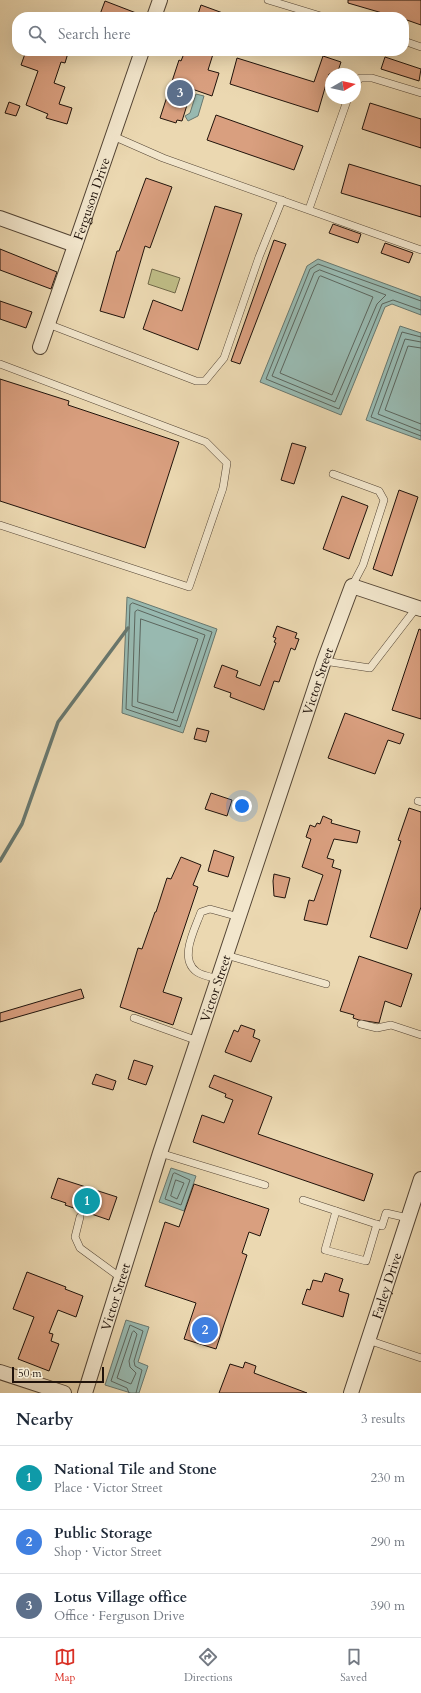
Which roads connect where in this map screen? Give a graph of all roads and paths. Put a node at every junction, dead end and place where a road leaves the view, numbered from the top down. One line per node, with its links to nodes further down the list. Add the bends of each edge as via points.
1 (160, 0): 3 (street)
2 (268, 0): 4 (lane)
3 (156, 12)
4 (308, 12)
5 (409, 43): 6 (lane)
6 (421, 47)
7 (140, 56): 11 (street, Ferguson Drive)
8 (361, 78): 9 (lane, via 372,78)
9 (421, 93)
10 (346, 104): 13 (lane)
11 (113, 136): 12 (lane, via 163,158); 15 (street, Ferguson Drive)
12 (282, 200): 13 (lane); 17 (lane, via 224,358 206,381 196,381)
13 (309, 209): 16 (lane)
14 (0, 218): 15 (street)
15 (75, 245): 17 (street, Ferguson Drive)
16 (421, 250)
17 (48, 324): 18 (street, Ferguson Drive)
18 (40, 347)
19 (0, 364): 21 (lane, via 206,442 227,463 223,488 189,587)
20 (333, 474): 22 (lane, via 379,491 384,500 363,565)
21 (0, 525)
22 (352, 586): 23 (street); 24 (street, Victor Street)
23 (419, 608): 24 (lane, via 370,668)
24 (324, 661): 25 (street, Victor Street)
25 (239, 917): 26 (street, Victor Street); 27 (lane, via 210,909 201,912 187,952 189,963 198,973)
26 (226, 955): 27 (street, Victor Street); 28 (lane)
27 (218, 979): 32 (street, Victor Street)
28 (326, 984)
29 (134, 1018): 32 (lane)
30 (361, 1024): 31 (lane, via 376,1028 391,1024)
31 (421, 1035)
32 (198, 1041): 33 (street, Victor Street)
33 (160, 1153): 35 (lane); 41 (street, Victor Street)
34 (421, 1179): 39 (street, Farley Drive)
35 (265, 1186)
36 (303, 1200): 37 (lane)
37 (336, 1211): 40 (lane); 40 (lane, via 325,1250 366,1261)
38 (80, 1217): 41 (lane, via 75,1237 80,1248)
39 (408, 1218): 40 (lane, via 386,1213 382,1226); 42 (street, Farley Drive)
40 (377, 1224)
41 (121, 1278): 46 (street, Victor Street)
42 (368, 1340): 43 (lane); 47 (street, Farley Drive)
43 (421, 1358)
44 (0, 1372): 45 (street)
45 (64, 1393)
46 (85, 1393)
47 (351, 1393)

